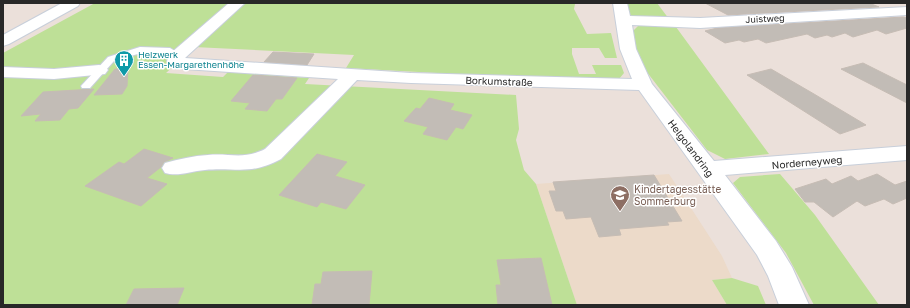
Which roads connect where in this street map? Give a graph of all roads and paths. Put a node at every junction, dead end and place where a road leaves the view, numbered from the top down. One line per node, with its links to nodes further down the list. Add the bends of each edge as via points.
1 (73, 3): 5 (street)
2 (238, 3): 9 (street, Borkumstraße, via 176,57 176,61 184,64)
3 (907, 11): 4 (street, Juistweg, via 700,23 673,23)
4 (622, 12): 10 (street, Helgolandring, via 633,63)
5 (3, 41)
6 (170, 51): 7 (lane, via 140,50 111,59)
7 (99, 70): 8 (street, via 54,74); 11 (lane)
8 (3, 72)
9 (353, 74): 10 (street, Borkumstraße); 13 (street, via 278,149 260,162 213,162)
10 (644, 85): 14 (street, Helgolandring)
11 (86, 86)
12 (907, 153): 14 (street, Norderneyweg)
13 (173, 168)
14 (708, 169): 15 (street, Helgolandring, via 767,248)
15 (794, 305)

